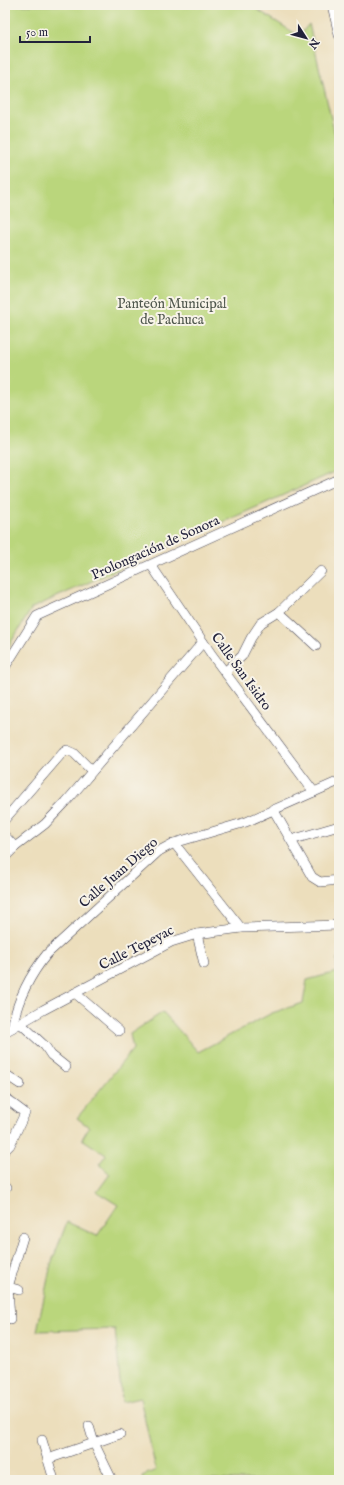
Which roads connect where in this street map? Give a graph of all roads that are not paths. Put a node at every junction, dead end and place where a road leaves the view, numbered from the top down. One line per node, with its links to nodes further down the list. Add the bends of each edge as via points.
1 (332, 5): 2 (street)
2 (339, 35)
3 (339, 479): 4 (street, Prolongación de Sonora)
4 (151, 565): 7 (street, Calle San Isidro); 9 (street, Prolongación de Sonora, via 37,616)
5 (321, 570): 6 (street)
6 (279, 612): 8 (street); 10 (street, via 261,623 242,656)
7 (205, 644): 10 (street, Calle San Isidro); 11 (street)
8 (316, 646)
9 (5, 667)
10 (225, 672): 13 (street, Calle San Isidro)
11 (92, 770): 15 (street, via 74,752 63,752); 20 (street, via 45,824)
12 (339, 781): 13 (street, Calle Juan Diego)
13 (314, 792): 14 (street, Calle Juan Diego)
14 (273, 809): 18 (street); 19 (street, Calle Juan Diego, via 246,822)
15 (5, 820)
16 (339, 826): 18 (street)
17 (5, 836): 20 (street)
18 (291, 840): 22 (street, via 312,877 320,882)
19 (174, 843): 24 (street); 28 (street, Calle Juan Diego, via 159,851 47,954 36,968 15,1012)
20 (15, 847): 21 (street)
21 (5, 857)
22 (339, 880)
23 (339, 925): 24 (street, Calle Tepeyac)
24 (241, 928): 25 (street, Calle Tepeyac)
25 (197, 934): 26 (street); 27 (street, Calle Tepeyac, via 171,942)
26 (204, 964)
27 (75, 993): 28 (street, Calle Tepeyac); 29 (street)
28 (13, 1027): 30 (street, via 46,1046 51,1055)
29 (119, 1031)
30 (66, 1067)
31 (5, 1074): 32 (street)
32 (20, 1084)
33 (5, 1098): 34 (street, via 26,1113)
34 (5, 1150)
35 (22, 1237): 36 (street)
36 (6, 1287): 37 (street); 38 (street)
37 (19, 1290)
38 (10, 1319)
39 (89, 1426): 42 (street)
40 (120, 1434): 42 (street)
41 (42, 1440): 43 (street)
42 (94, 1443): 43 (street); 45 (street)
43 (48, 1459): 44 (street)
44 (54, 1480)
45 (112, 1480)

